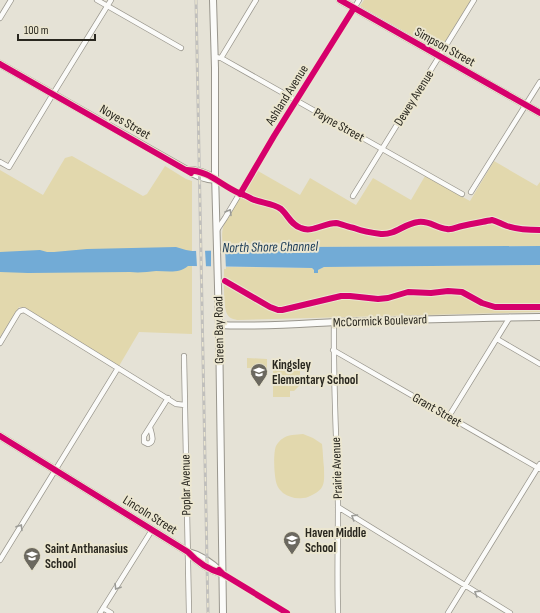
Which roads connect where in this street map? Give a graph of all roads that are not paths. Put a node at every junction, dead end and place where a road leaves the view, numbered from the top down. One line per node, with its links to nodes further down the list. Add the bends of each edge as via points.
1 (11, 0): 11 (street)
2 (97, 0): 9 (street)
3 (111, 0): 9 (street)
4 (213, 0): 14 (main road, Green Bay Road)
5 (256, 0): 14 (street)
6 (340, 0): 10 (main road, Simpson Street)
7 (359, 0): 10 (street, Ashland Avenue)
8 (474, 0): 13 (street, Dewey Avenue)
9 (107, 6): 12 (street); 17 (street)
10 (354, 8): 13 (main road, Simpson Street); 18 (street, Ashland Avenue)
11 (0, 18)
12 (181, 48)
13 (439, 56): 19 (main road, Simpson Street); 21 (street, Dewey Avenue)
14 (218, 58): 18 (street, Payne Street); 23 (main road, Green Bay Road)
15 (0, 64): 17 (main road, Noyes Street)
16 (540, 82): 19 (street)
17 (53, 94): 22 (street, via 9,167); 23 (main road, Noyes Street, via 186,170 194,170)
18 (296, 101): 21 (street, Payne Street); 25 (street, Ashland Avenue)
19 (526, 105): 20 (main road, Simpson Street); 24 (street)
20 (540, 113)
21 (382, 149): 26 (street, Payne Street); 27 (street, Dewey Avenue)
22 (0, 162)
23 (216, 180): 25 (street, Noyes Street); 28 (main road, Green Bay Road)
24 (471, 192)
25 (240, 194): 28 (street, Ashland Avenue, one-way to 25)
26 (462, 194)
27 (353, 196)
28 (217, 230): 32 (main road, Green Bay Road)
29 (510, 317): 30 (main road, McCormick Boulevard); 31 (main road, McCormick Boulevard); 33 (street)
30 (540, 317)
31 (334, 322): 32 (main road, McCormick Boulevard); 35 (street, Prairie Avenue)
32 (219, 325): 50 (main road, Green Bay Road)
33 (497, 339): 37 (street); 41 (street)
34 (0, 343): 38 (street, via 22,310)
35 (334, 350): 41 (street, Grant Street); 46 (street, Prairie Avenue)
36 (184, 356): 40 (street, Poplar Avenue)
37 (540, 364)
38 (118, 368): 39 (street); 45 (street)
39 (168, 398): 40 (street, via 176,404); 42 (street)
40 (185, 405): 48 (street, Poplar Avenue)
41 (449, 416): 44 (street, Grant Street)
42 (150, 427)
43 (0, 436): 45 (main road, Lincoln Street)
44 (539, 467): 51 (street)
45 (56, 470): 47 (main road, Lincoln Street); 49 (street, one-way to 45)
46 (338, 507): 51 (street, one-way to 46); 58 (street, Prairie Avenue)
47 (152, 530): 48 (main road, Lincoln Street); 52 (street, one-way to 52)
48 (188, 552): 50 (main road, Lincoln Street, via 216,572); 55 (street, Poplar Avenue)
49 (0, 560)
50 (223, 574): 56 (main road, Green Bay Road); 57 (street, Lincoln Street)
51 (465, 586): 59 (street); 60 (street, one-way to 51)
52 (103, 608): 53 (street); 54 (street)
53 (100, 613)
54 (111, 613)
55 (189, 613)
56 (223, 613)
57 (287, 613)
58 (338, 613)
59 (448, 613)
60 (510, 613)

